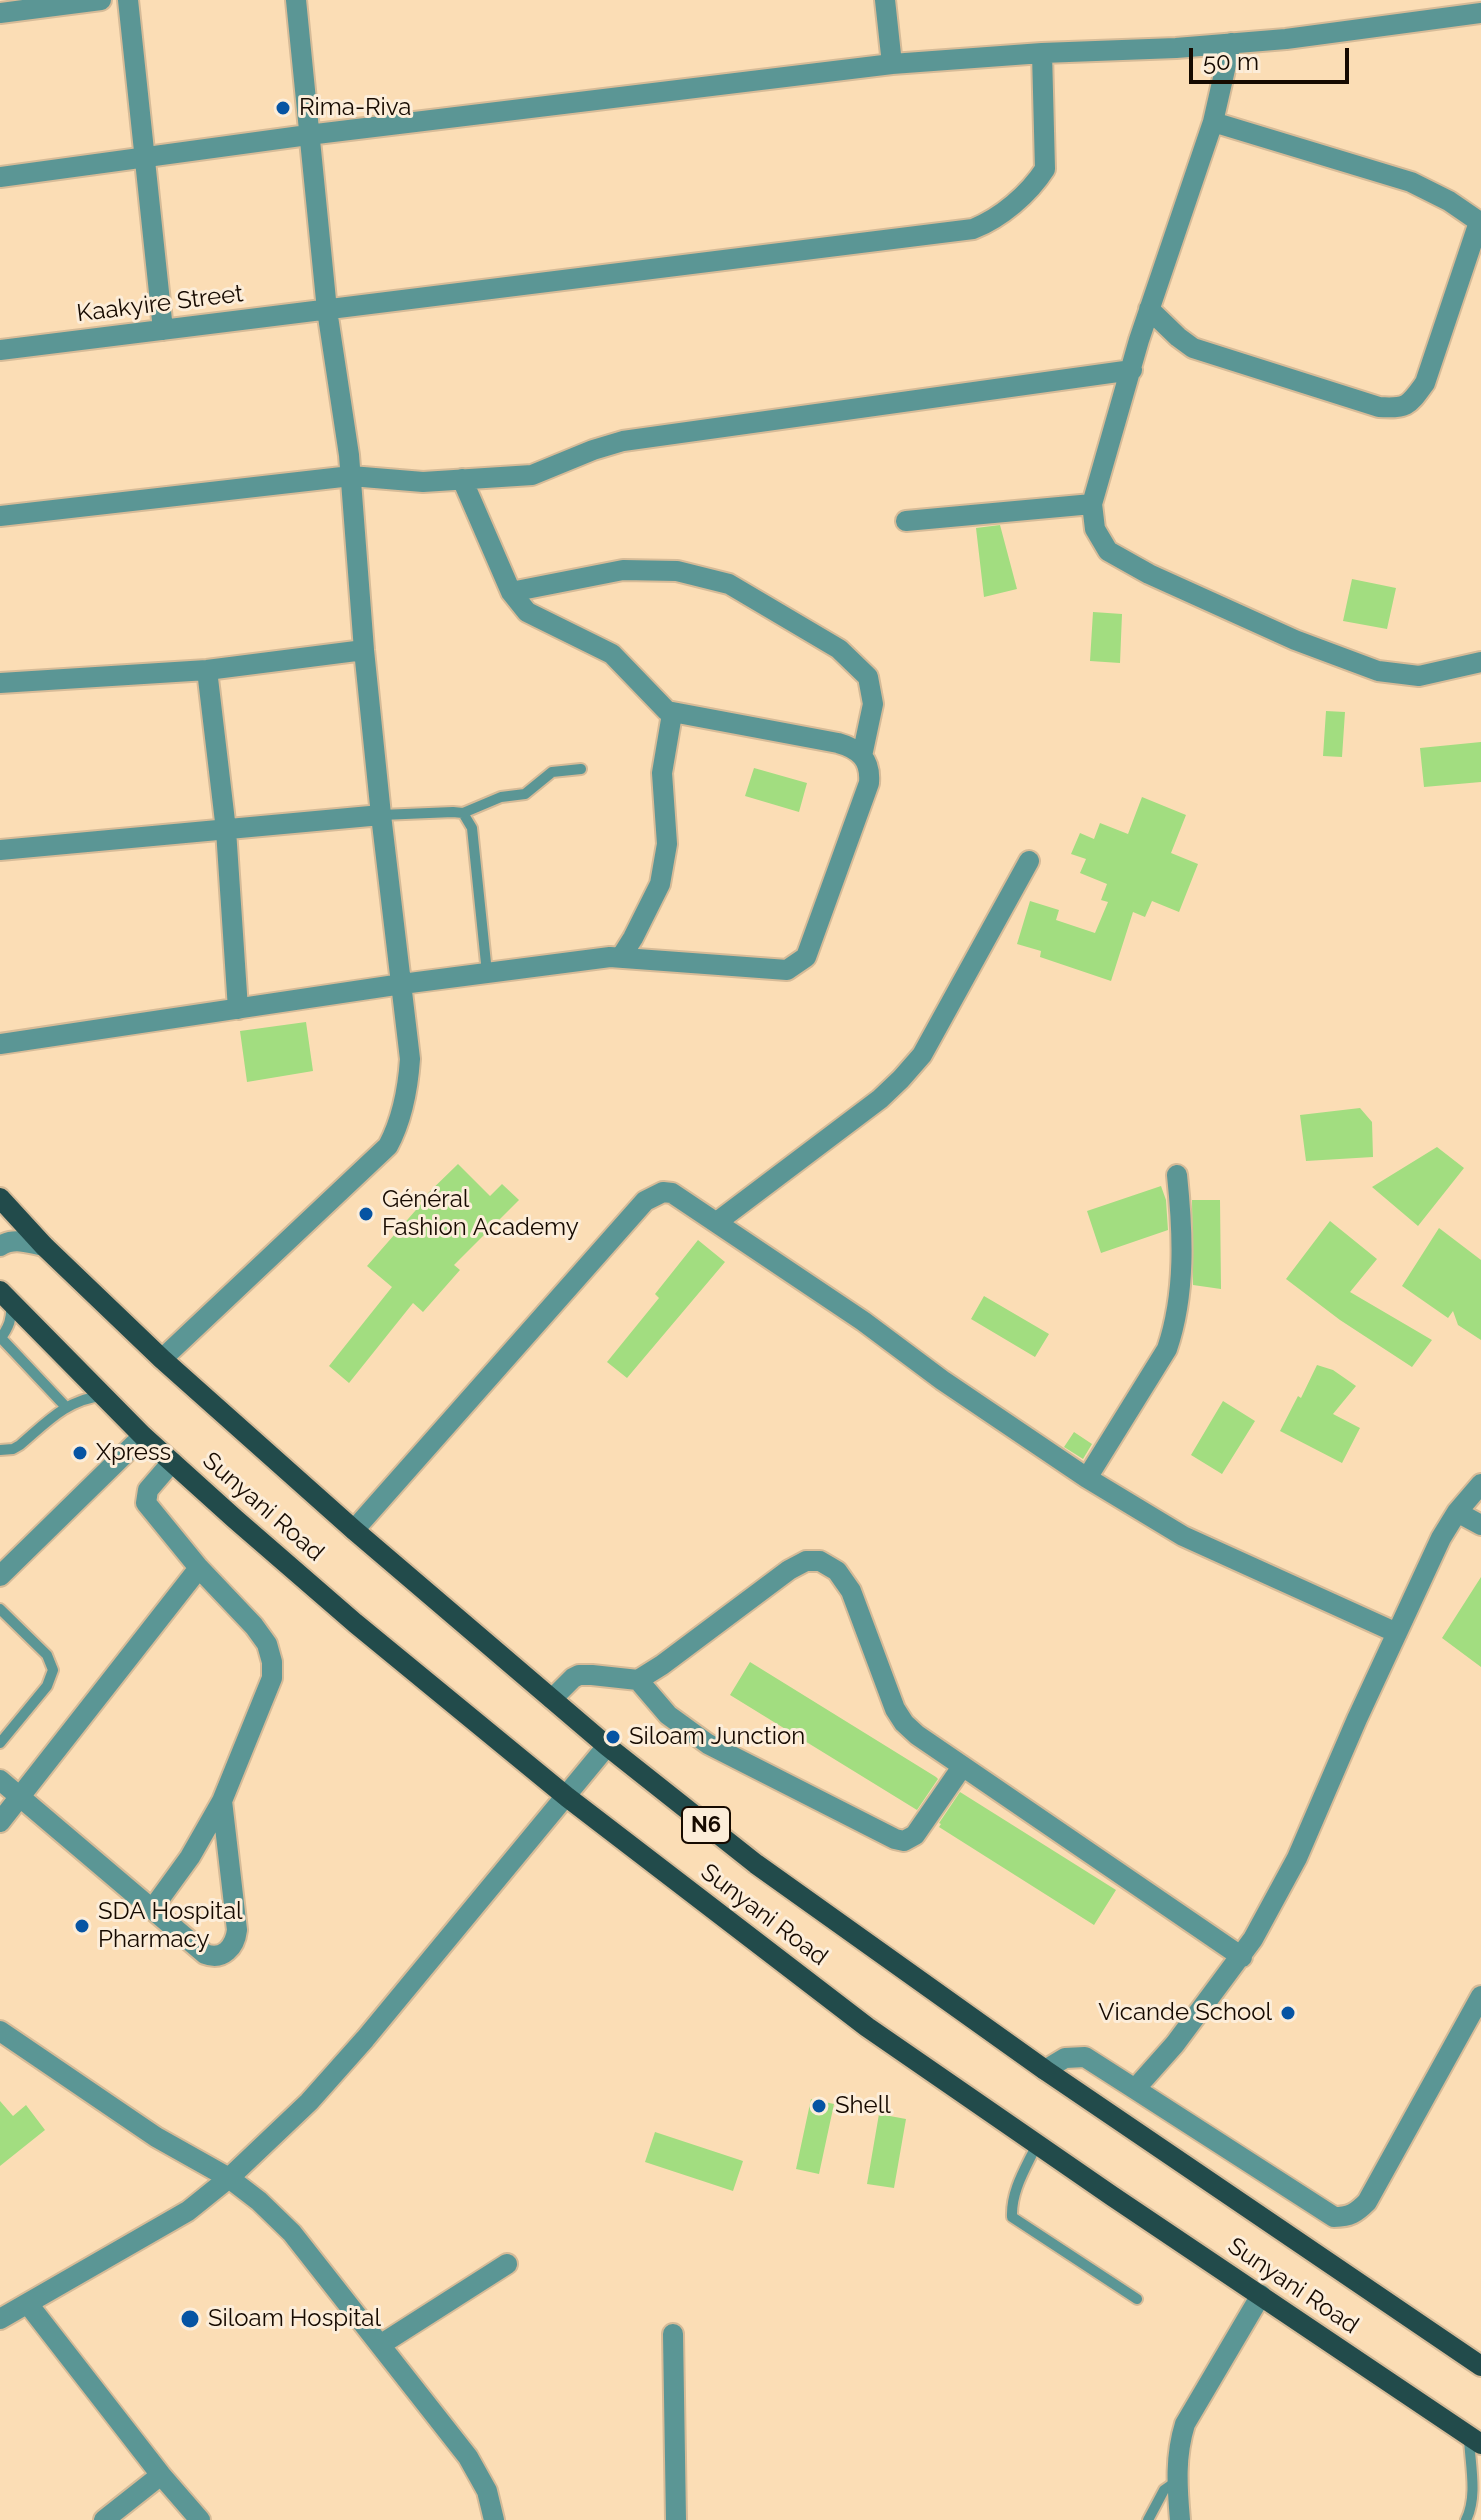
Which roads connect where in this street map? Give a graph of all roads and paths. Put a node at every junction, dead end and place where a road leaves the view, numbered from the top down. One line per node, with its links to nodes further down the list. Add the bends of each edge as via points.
1 (101, 0): 5 (street)
2 (128, 0): 12 (street)
3 (296, 0): 11 (street)
4 (885, 0): 9 (street)
5 (0, 13)
6 (1481, 13): 7 (street)
7 (1231, 43): 8 (street); 10 (street)
8 (1042, 53): 9 (street); 16 (street, Kaakyire Street, via 1045,169 991,222 973,229)
9 (892, 64): 11 (street)
10 (1213, 122): 14 (street, via 1411,182); 15 (street)
11 (308, 135): 12 (street); 16 (street)
12 (145, 157): 13 (street); 17 (street)
13 (0, 177)
14 (1480, 223): 15 (street, via 1425,383 1404,407 1379,407 1193,348)
15 (1149, 309): 19 (street)
16 (327, 310): 17 (street, Kaakyire Street); 20 (street)
17 (163, 330): 18 (street, Kaakyire Street)
18 (0, 350)
19 (1132, 370): 21 (street, via 623,441 532,475); 22 (street)
20 (351, 476): 21 (street, via 423,482); 23 (street); 26 (street)
21 (462, 479): 25 (street)
22 (1092, 504): 24 (street); 27 (street, via 1095,529 1108,551 1295,640 1378,671 1419,676)
23 (0, 516)
24 (906, 521)
25 (511, 592): 30 (street, via 527,612 612,654); 31 (street, via 623,570 677,571 729,584 839,649 868,677 873,704)
26 (364, 650): 28 (street); 34 (street)
27 (1481, 662)
28 (207, 670): 29 (street); 35 (street)
29 (0, 683)
30 (672, 714): 31 (street, via 838,743); 38 (street, via 662,773 667,844 660,884)
31 (862, 756): 38 (street, via 870,770 869,783 806,957 787,970)
32 (581, 769): 33 (lane, via 552,772 525,794 501,797)
33 (463, 813): 34 (lane); 39 (lane, via 472,828)
34 (381, 815): 35 (street); 40 (street)
35 (226, 830): 36 (street); 41 (street)
36 (0, 850)
37 (1029, 861): 45 (street, via 922,1055 880,1099)
38 (621, 957): 39 (street)
39 (487, 973): 40 (street)
40 (402, 984): 41 (street); 50 (street, via 410,1070 388,1146)
41 (238, 1009): 42 (street)
42 (0, 1044)
43 (1177, 1175): 56 (street, via 1182,1250 1173,1332)
44 (0, 1198): 47 (main road, N6)
45 (717, 1222): 56 (street); 60 (street, via 672,1193 645,1201)
46 (0, 1246): 47 (street, via 18,1241)
47 (44, 1246): 50 (main road, N6)
48 (5, 1296): 49 (lane, via 12,1316); 51 (main road, Sunyani Road / N6)
49 (1, 1338): 52 (lane)
50 (162, 1359): 60 (main road, N6)
51 (104, 1396): 52 (lane); 53 (main road, Sunyani Road / N6)
52 (66, 1407): 54 (lane, via 20,1445)
53 (143, 1436): 55 (main road, Sunyani Road / N6); 62 (street)
54 (0, 1450)
55 (172, 1462): 61 (street, via 148,1490 146,1503); 72 (main road, Sunyani Road / N6, via 355,1623)
56 (1087, 1478): 64 (street, via 1183,1536)
57 (1481, 1484): 58 (street)
58 (1457, 1512): 59 (street); 64 (street)
59 (1481, 1525)
60 (354, 1530): 66 (main road, N6)
61 (199, 1568): 71 (street); 73 (street, via 254,1626 272,1662 272,1678)
62 (1, 1573)
63 (0, 1609): 67 (lane, via 47,1655 53,1670 47,1686)
64 (1397, 1633): 76 (street, via 1297,1858)
65 (638, 1680): 66 (street, via 579,1675); 69 (street, via 668,1715 716,1749 895,1839 915,1835); 69 (street, via 789,1570 820,1561 837,1571 851,1591 904,1723)
66 (552, 1699): 68 (main road, N6)
67 (0, 1743)
68 (607, 1746): 72 (street); 79 (main road, N6, via 756,1864)
69 (962, 1767): 76 (street)
70 (0, 1780): 71 (street)
71 (21, 1796): 74 (street); 75 (street)
72 (567, 1797): 81 (main road, Sunyani Road / N6, via 867,2027); 82 (street, via 330,2080)
73 (222, 1801): 75 (street); 75 (street, via 236,1941 212,1957)
74 (0, 1822)
75 (153, 1908)
76 (1242, 1957): 80 (street)
77 (1481, 1996): 80 (street, via 1367,2202 1346,2217 1334,2217)
78 (0, 2031): 82 (street, via 156,2137)
79 (1045, 2070): 80 (street, via 1065,2058 1085,2057); 90 (main road, N6)
80 (1135, 2089)
81 (1037, 2144): 84 (main road, Sunyani Road / N6); 85 (lane, via 1015,2191 1012,2217)
82 (229, 2178): 86 (street, via 188,2211); 89 (street, via 292,2233)
83 (507, 2264): 89 (street)
84 (1261, 2295): 91 (main road, Sunyani Road / N6); 93 (street, via 1185,2424 1178,2445)
85 (1137, 2299)
86 (28, 2304): 87 (street); 92 (street)
87 (0, 2319)
88 (673, 2334): 97 (street)
89 (380, 2345): 96 (street, via 468,2457 487,2491)
90 (1481, 2366)
91 (1475, 2440): 100 (lane)
92 (161, 2475): 94 (street); 95 (street)
93 (1177, 2481): 98 (lane, via 1164,2490); 99 (street)
94 (104, 2520)
95 (200, 2520)
96 (494, 2520)
97 (676, 2520)
98 (1148, 2520)
99 (1180, 2520)
100 (1466, 2520)

